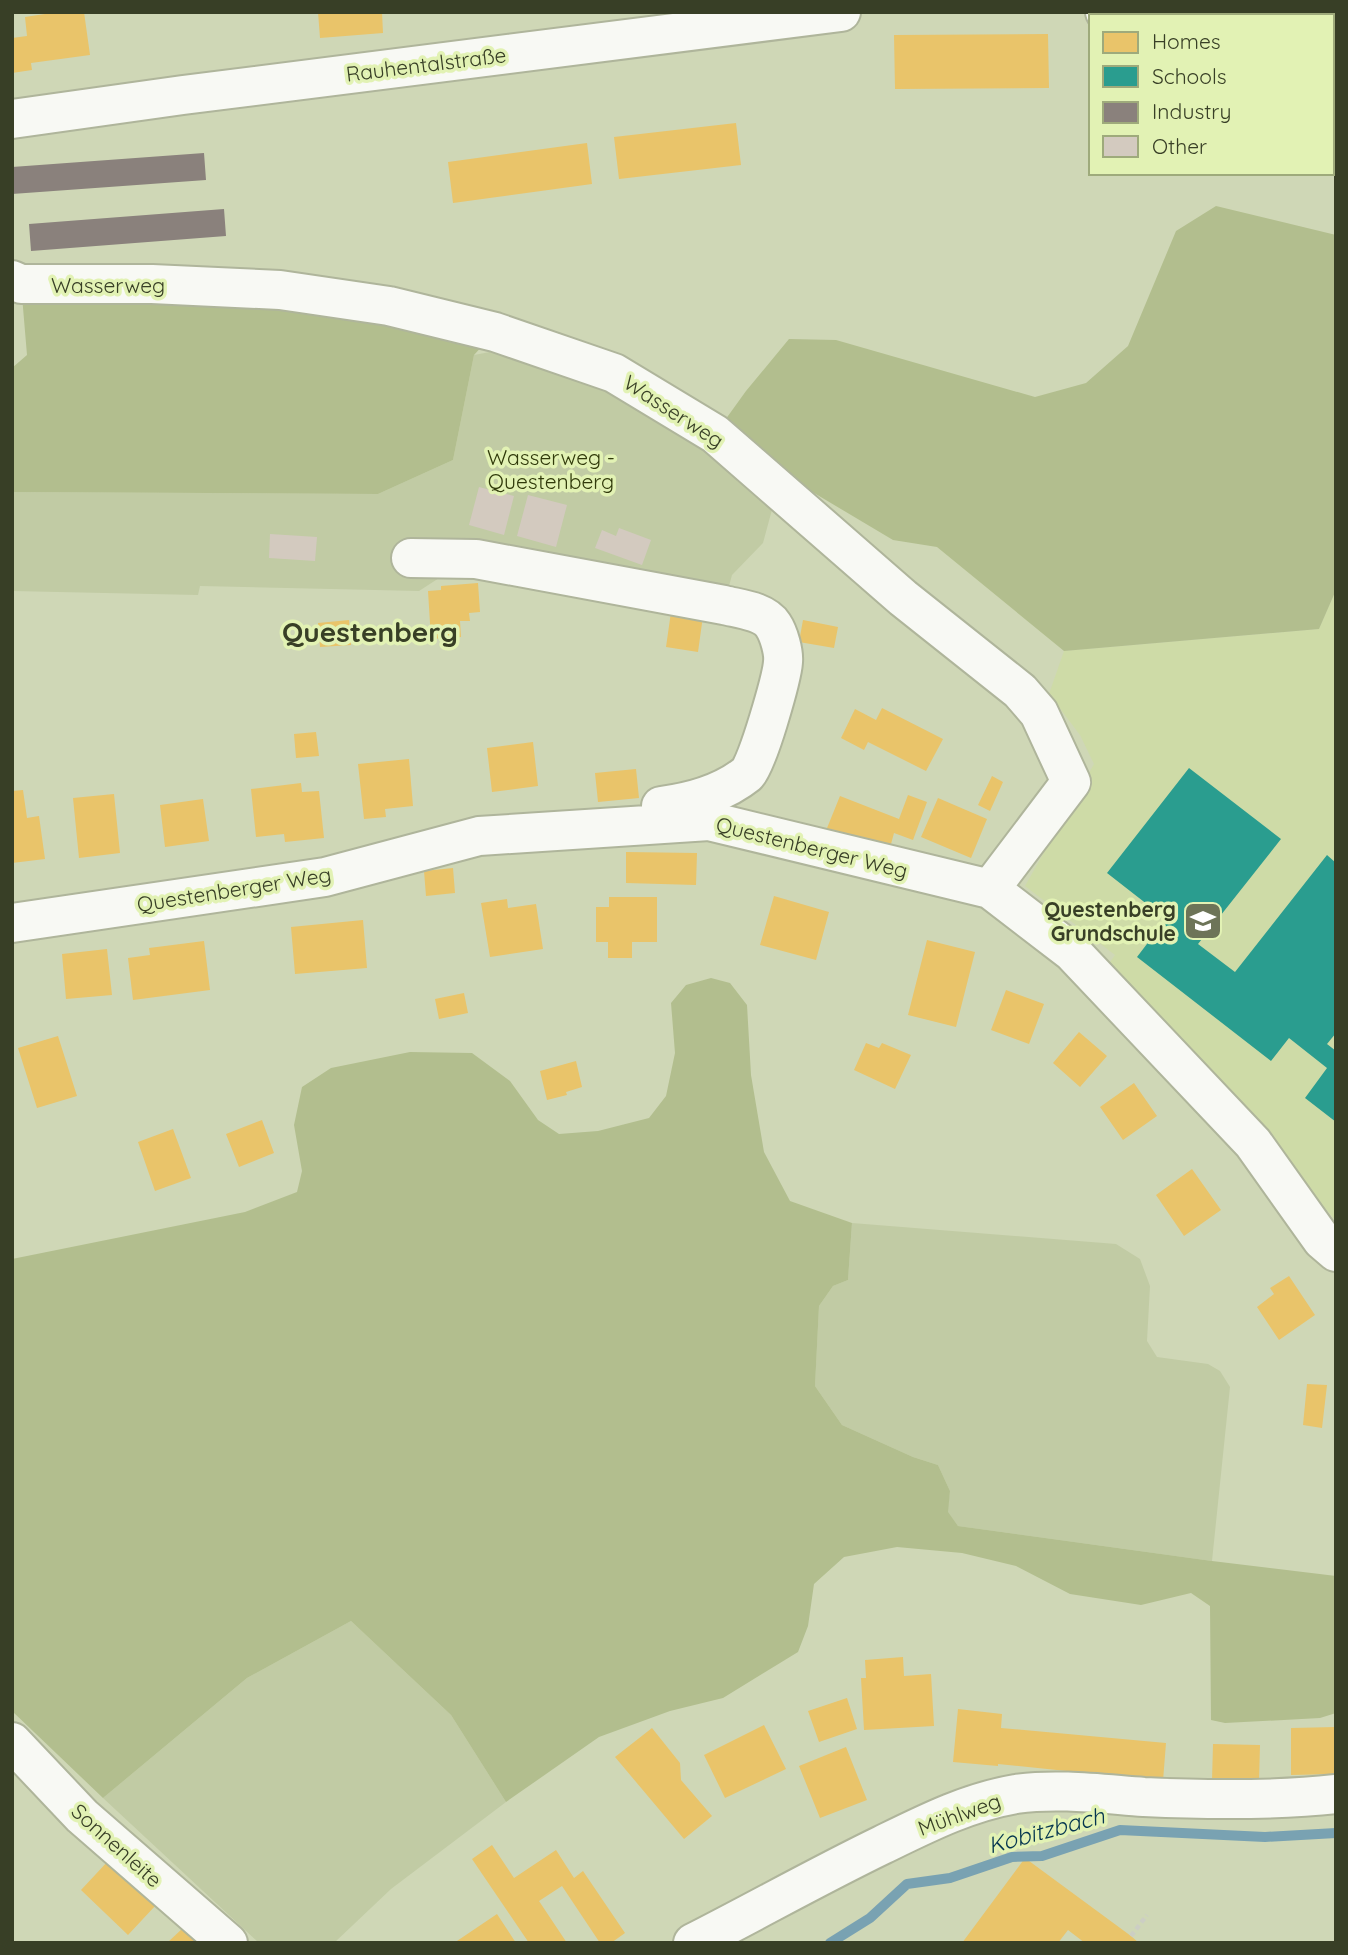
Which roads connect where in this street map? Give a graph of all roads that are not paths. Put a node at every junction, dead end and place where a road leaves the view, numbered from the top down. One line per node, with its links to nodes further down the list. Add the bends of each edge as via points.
1 (841, 12): 2 (street, Rauhentalstraße)
2 (12, 119)
3 (12, 279): 6 (street, Wasserweg, via 21,285 152,284 279,290 389,306 495,332 614,373 715,434 903,598 1020,691 1039,713 1071,782)
4 (411, 558): 5 (street, via 475,559 724,605 759,614 773,625 783,662 759,754 749,773 711,795 609,814)
5 (574, 832): 6 (street, Questenberger Weg, via 709,821); 7 (street, Questenberger Weg, via 479,836 325,877)
6 (990, 889): 8 (street, Questenberger Weg, via 1072,952 1253,1143 1322,1240)
7 (12, 923)
8 (1336, 1252)
9 (12, 1742): 11 (street, Sonnenleite, via 90,1824)
10 (1336, 1794): 12 (street, Mühlweg, via 1217,1799 1050,1792 981,1802 920,1826)
11 (228, 1943)
12 (693, 1943)

